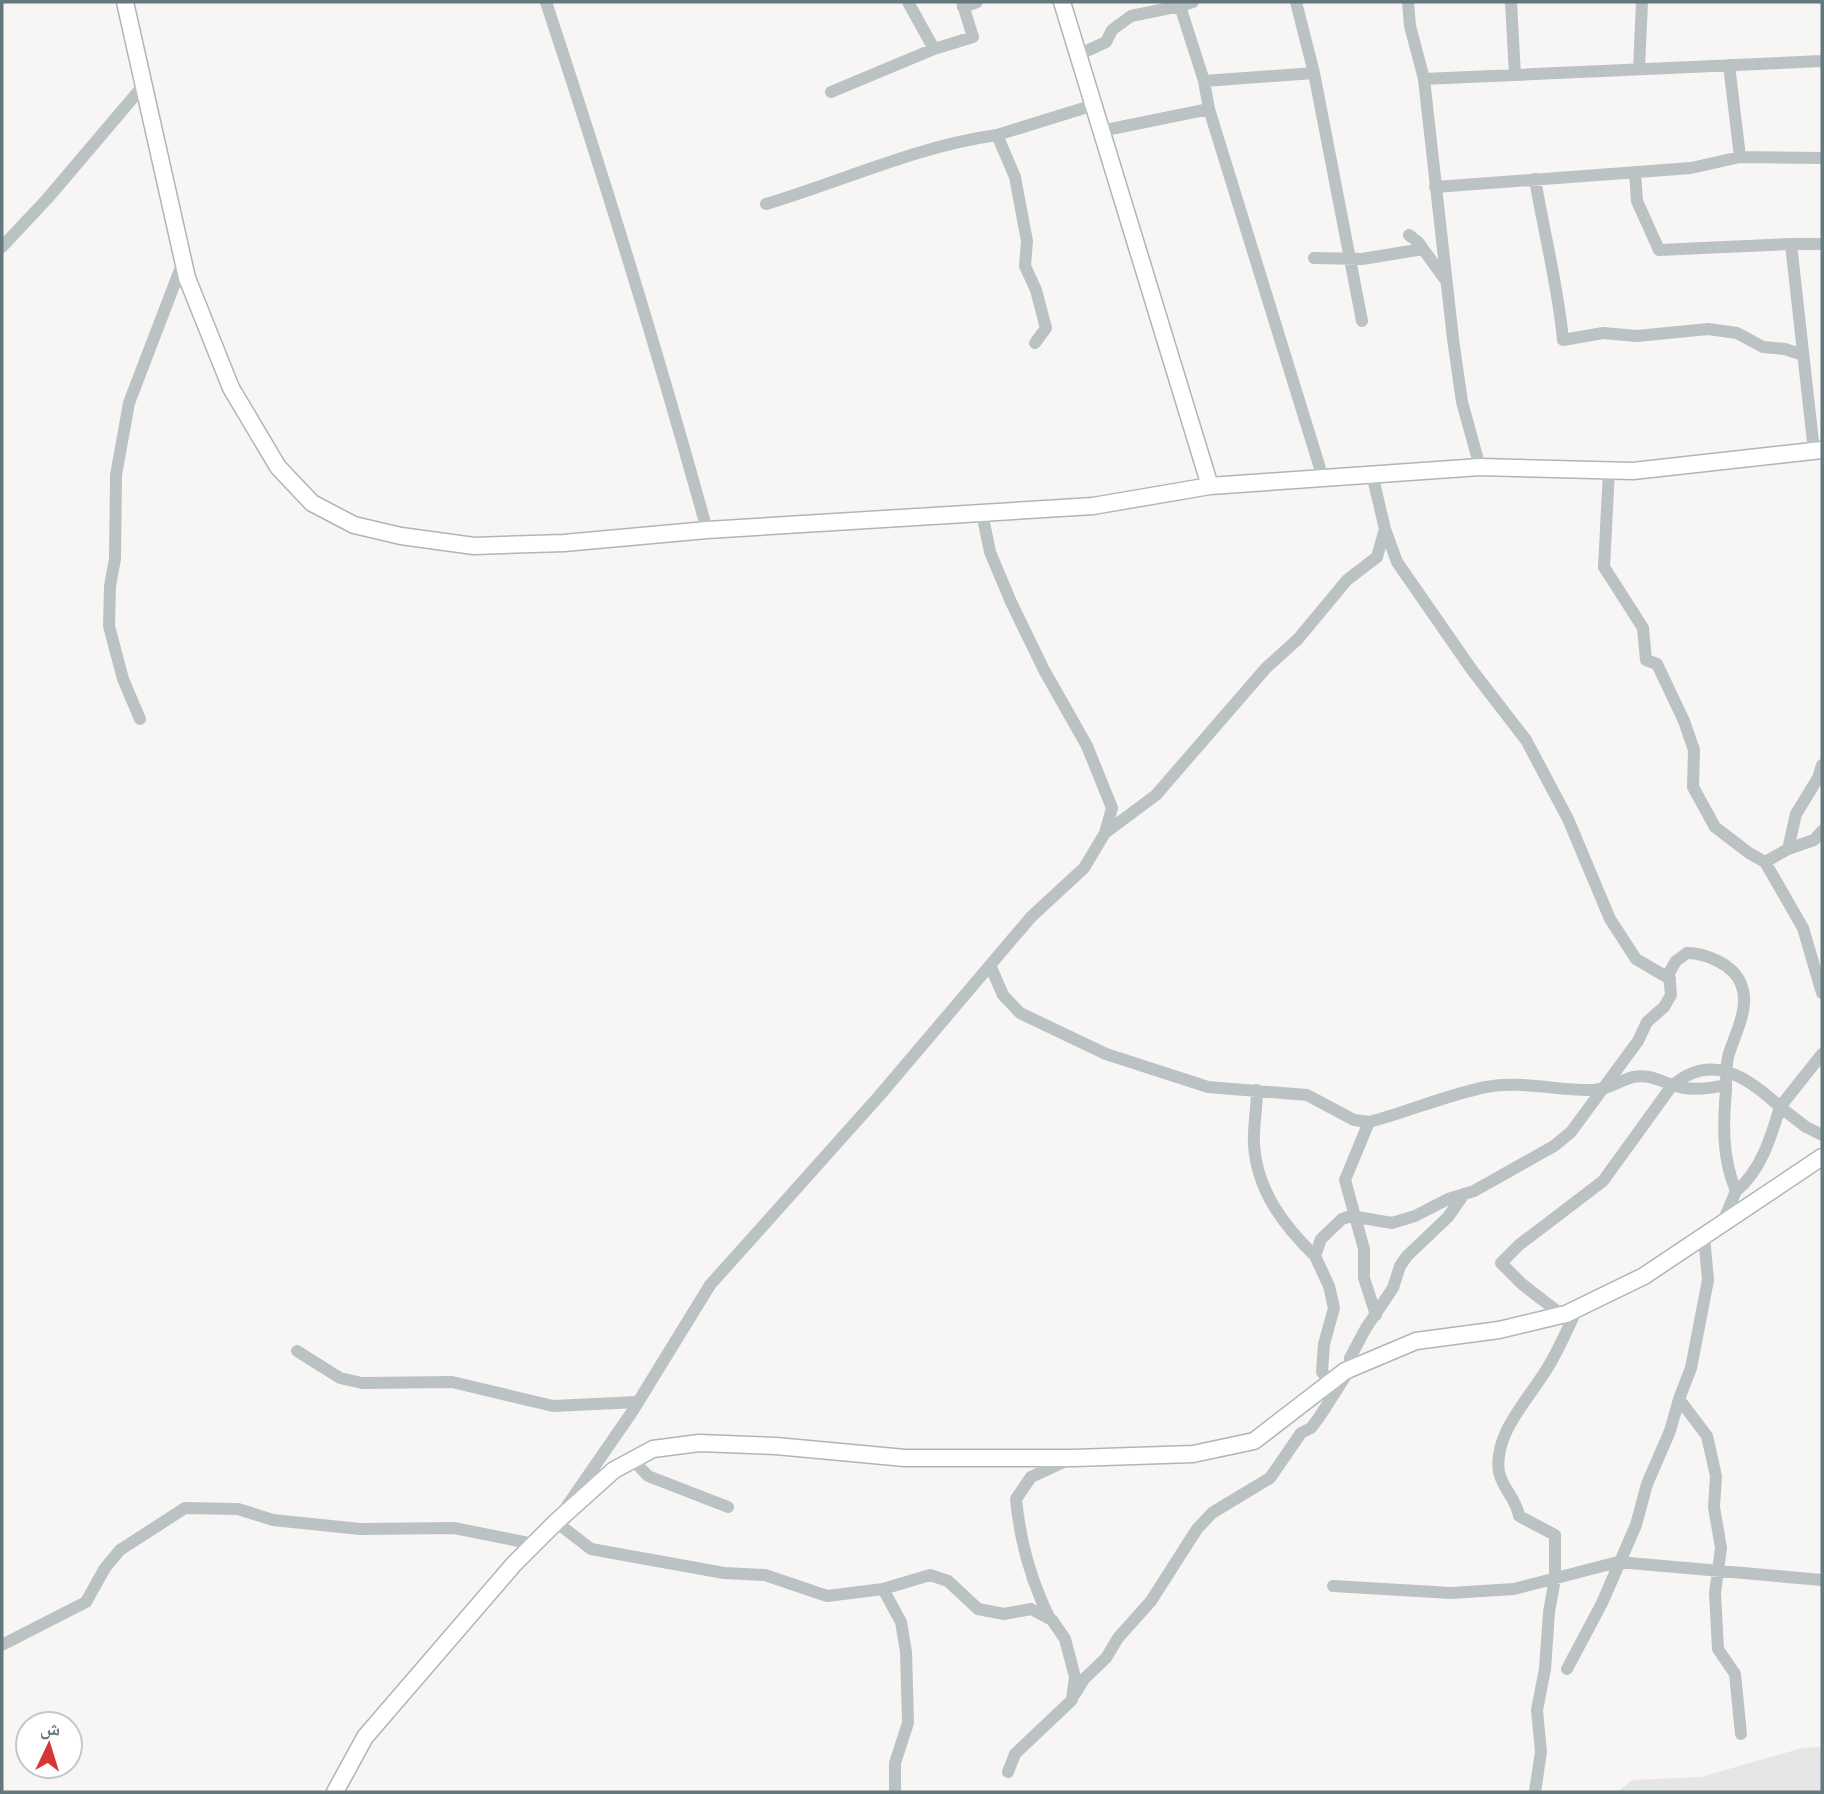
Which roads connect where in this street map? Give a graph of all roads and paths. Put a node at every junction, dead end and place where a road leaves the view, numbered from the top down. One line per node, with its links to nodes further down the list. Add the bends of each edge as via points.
1 (125, 2): 23 (street)
2 (546, 2): 55 (street, via 612,203)
3 (908, 2): 14 (street)
4 (977, 2): 11 (street)
5 (1062, 2): 15 (street)
6 (1193, 2): 12 (street)
7 (1296, 2): 19 (street)
8 (1408, 2): 21 (street)
9 (1511, 2): 20 (street)
10 (1642, 2): 18 (street)
11 (963, 4): 14 (street, via 973,37)
12 (1180, 6): 13 (street); 22 (street)
13 (1154, 7): 15 (street, via 1131,16 1112,30 1106,42)
14 (934, 49): 24 (street)
15 (1078, 55): 25 (street)
16 (1822, 61): 17 (street)
17 (1728, 65): 18 (street); 29 (street)
18 (1639, 69): 20 (street)
19 (1314, 73): 22 (street, via 1203,80); 41 (street)
20 (1515, 75): 21 (street)
21 (1424, 79): 33 (street)
22 (1205, 84): 26 (street)
23 (143, 86): 38 (street); 42 (street)
24 (831, 92)
25 (1094, 105): 27 (street); 28 (street)
26 (1209, 109): 27 (street); 51 (street)
27 (1101, 131): 52 (street)
28 (997, 135): 34 (street, via 971,138 877,166); 45 (street, via 1015,177 1027,241 1025,266 1046,328)
29 (1741, 157): 30 (street); 31 (street, via 1691,168)
30 (1822, 158)
31 (1634, 172): 32 (street); 36 (street, via 1637,201 1659,250)
32 (1535, 179): 33 (street); 46 (street, via 1560,302 1563,340 1603,333 1637,336 1708,328)
33 (1435, 187): 43 (street)
34 (766, 205)
35 (1409, 235): 39 (street)
36 (1791, 244): 37 (street); 46 (street)
37 (1822, 244)
38 (2, 247)
39 (1423, 249): 41 (street); 43 (street)
40 (1314, 258): 41 (street)
41 (1351, 259): 44 (street)
42 (183, 262): 55 (street, via 231,388 278,467 312,503 354,524 474,546); 56 (street, via 129,404 116,475 109,626)
43 (1447, 282): 48 (street, via 1462,402)
44 (1362, 321)
45 (1035, 343)
46 (1803, 355): 47 (street)
47 (1818, 451): 49 (street)
48 (1479, 467): 49 (street); 50 (street)
49 (1609, 470): 61 (street, via 1604,567 1643,628 1646,660 1657,664 1684,721 1693,750 1693,787 1715,827)
50 (1372, 474): 51 (street); 54 (street)
51 (1323, 478): 52 (street)
52 (1210, 486): 53 (street, via 1093,506)
53 (982, 513): 55 (street); 58 (street, via 990,552 1011,602 1087,746 1112,808)
54 (1385, 529): 58 (street, via 1377,557 1347,580 1156,796); 63 (street, via 1397,562 1526,740 1568,819 1610,919 1636,959)
55 (707, 530)
56 (140, 719)
57 (1822, 765): 60 (street, via 1796,814)
58 (1105, 833): 62 (street, via 1084,868 1031,917)
59 (1819, 839): 60 (street)
60 (1788, 849): 61 (street)
61 (1765, 862): 64 (street, via 1803,928)
62 (990, 965): 70 (street, via 1003,995 1020,1013 1061,1034 1105,1054 1208,1087); 87 (street, via 710,1285)
63 (1670, 979): 66 (street, via 1676,961 1687,953 1710,957 1733,971 1742,985 1743,1009); 69 (street, via 1671,995 1664,1007 1647,1023)
64 (1822, 993)
65 (1822, 1054): 71 (street)
66 (1727, 1070): 67 (street, via 1683,1076); 68 (street); 71 (street)
67 (1673, 1085): 68 (street, via 1711,1089); 69 (street, via 1654,1077 1633,1077); 81 (street, via 1604,1181 1519,1245 1501,1264 1522,1284)
68 (1726, 1085): 75 (street, via 1723,1139)
69 (1604, 1088): 72 (street, via 1488,1087); 76 (street, via 1571,1132 1554,1146)
70 (1257, 1090): 72 (street, via 1307,1095 1354,1120); 80 (street, via 1254,1144 1260,1176 1274,1208)
71 (1780, 1107): 73 (street); 75 (street, via 1756,1168)
72 (1368, 1122): 77 (street, via 1345,1180)
73 (1822, 1135)
74 (1822, 1157): 78 (street)
75 (1736, 1191): 78 (street)
76 (1464, 1194): 77 (street, via 1392,1223); 82 (street, via 1448,1217 1407,1256)
77 (1355, 1216): 80 (street, via 1331,1228); 82 (street, via 1364,1249 1364,1278)
78 (1722, 1224): 79 (street)
79 (1704, 1236): 81 (street, via 1644,1276); 86 (street, via 1708,1280 1691,1368)
80 (1315, 1256): 85 (street, via 1334,1308 1322,1372)
81 (1569, 1312): 84 (street, via 1499,1330 1416,1341); 95 (street, via 1548,1367 1501,1442 1500,1452 1499,1474 1519,1516 1555,1535)
82 (1376, 1315): 84 (street, via 1350,1358)
83 (297, 1351): 87 (street, via 340,1378 362,1383 452,1382 553,1406)
84 (1350, 1369): 85 (street); 102 (street, via 1320,1416 1301,1433 1270,1478 1212,1513 1197,1529 1151,1601 1084,1679)
85 (1331, 1382): 88 (street, via 1254,1441 1193,1454)
86 (1679, 1399): 93 (street, via 1636,1525); 94 (street, via 1707,1436 1716,1476)
87 (638, 1402): 91 (street)
88 (1074, 1458): 89 (street, via 905,1458 699,1443 653,1449); 99 (street, via 1031,1477 1016,1499 1030,1570)
89 (632, 1459): 90 (street, via 648,1476); 91 (street)
90 (728, 1507)
91 (556, 1522): 92 (street); 98 (street, via 591,1549 614,1554 724,1573 765,1575 827,1596)
92 (534, 1544): 100 (street, via 454,1528 360,1529 272,1520 238,1509 185,1508 120,1550 86,1602); 105 (street, via 365,1737)
93 (1618, 1562): 94 (street); 95 (street); 101 (street)
94 (1718, 1572): 96 (street); 103 (street, via 1718,1649 1735,1674)
95 (1555, 1579): 97 (street, via 1514,1589 1451,1593); 107 (street, via 1537,1710 1541,1752)
96 (1822, 1580)
97 (1333, 1586)
98 (883, 1589): 99 (street, via 930,1575 948,1581 978,1609 1004,1614 1031,1609); 106 (street, via 901,1622 906,1652 908,1723 895,1763)
99 (1050, 1619): 102 (street, via 1065,1640 1075,1677)
100 (2, 1645)
101 (1567, 1669)
102 (1072, 1700): 104 (street, via 1015,1754)
103 (1741, 1734)
104 (1008, 1772)
105 (335, 1792)
106 (895, 1792)
107 (1535, 1792)

